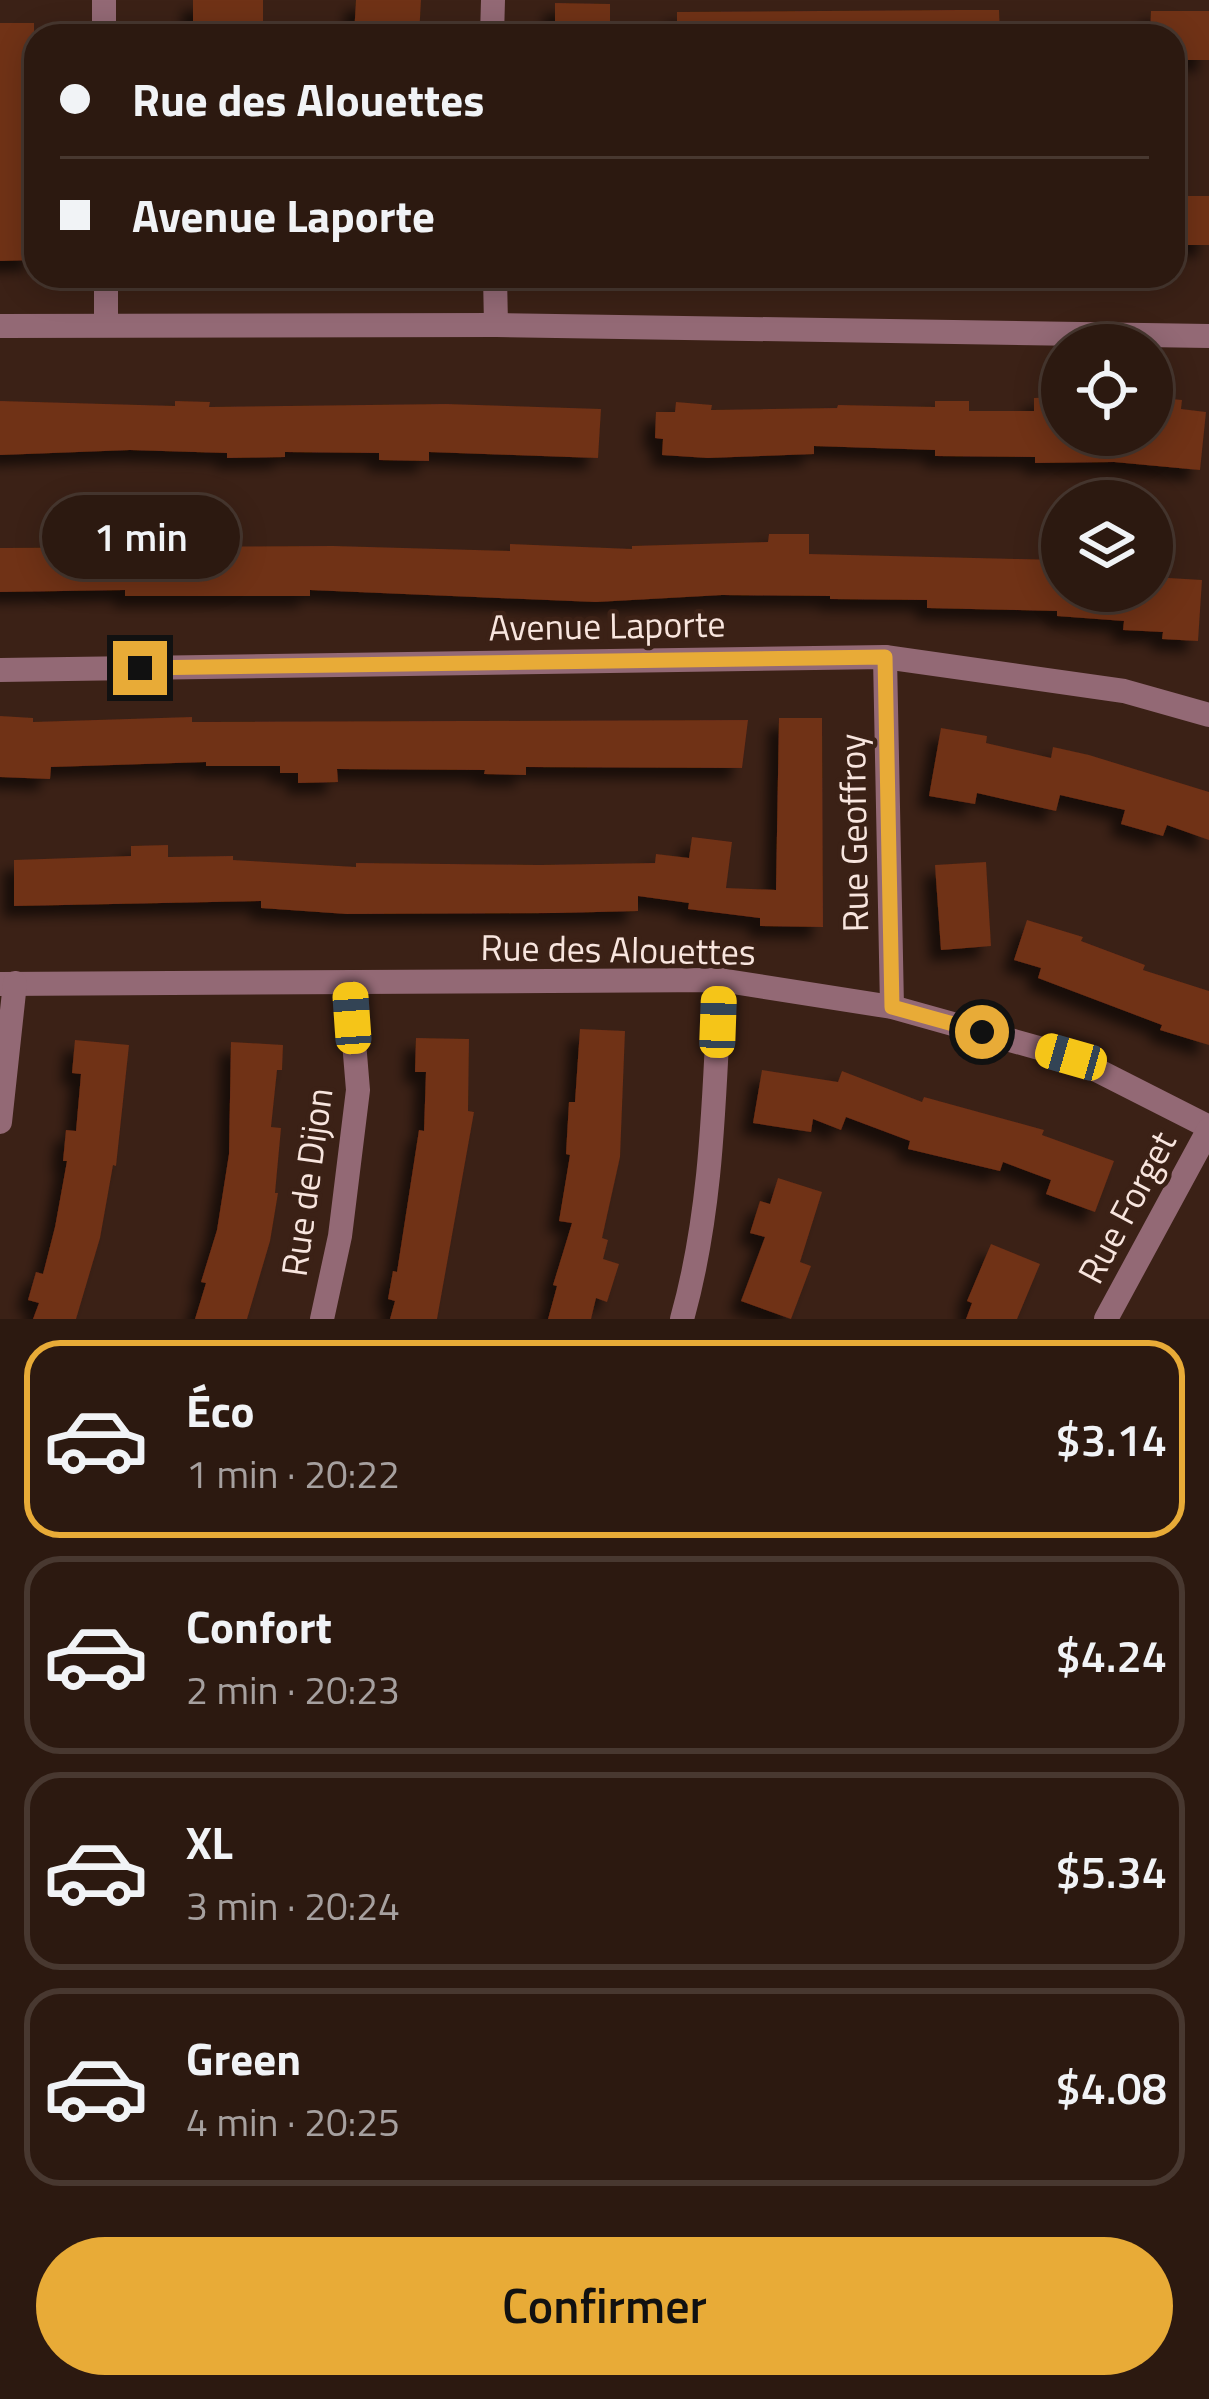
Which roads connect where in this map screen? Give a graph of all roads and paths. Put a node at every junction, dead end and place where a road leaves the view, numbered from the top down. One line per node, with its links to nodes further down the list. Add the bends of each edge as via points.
1 (106, 288): 3 (street)
2 (496, 288): 4 (street)
3 (106, 324): 4 (street); 5 (street)
4 (496, 325): 6 (street)
5 (0, 326)
6 (1209, 336)
7 (885, 657): 8 (street, Avenue Laporte); 9 (street, Avenue Laporte, via 1124,691); 13 (street, Rue Geoffroy)
8 (0, 670)
9 (1209, 715)
10 (719, 980): 11 (street, Rue des Alouettes); 13 (street, Rue des Alouettes); 17 (street, via 711,1150)
11 (349, 982): 12 (street, Rue des Alouettes); 16 (street, Rue de Dijon, via 358,1090)
12 (8, 984): 14 (street)
13 (892, 1007): 15 (street, Rue des Alouettes, via 1071,1057)
14 (0, 1122)
15 (1209, 1128): 18 (street, Rue Forget)
16 (322, 1319)
17 (682, 1319)
18 (1106, 1319)

